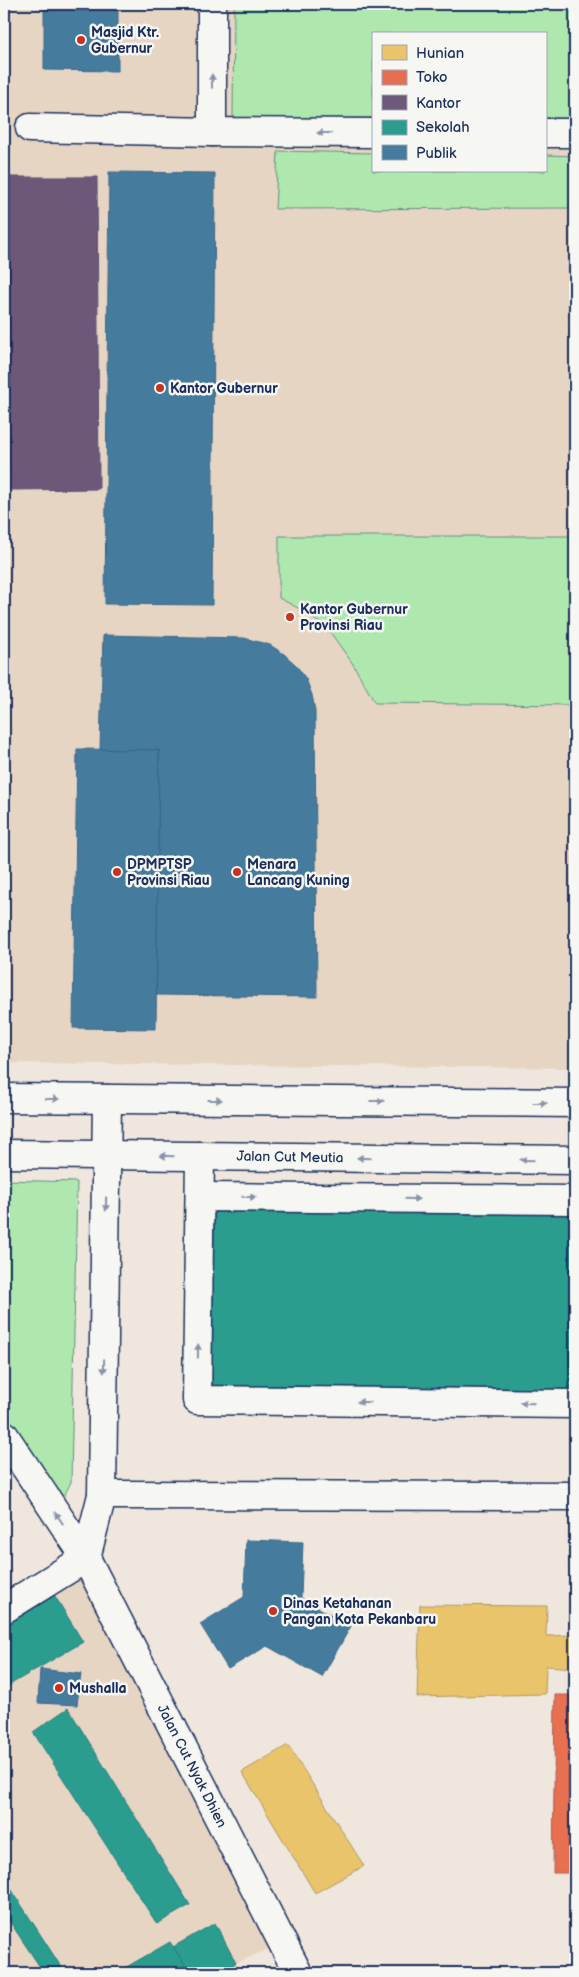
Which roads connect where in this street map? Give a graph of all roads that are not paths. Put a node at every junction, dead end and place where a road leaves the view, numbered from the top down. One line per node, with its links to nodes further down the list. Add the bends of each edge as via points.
1 (212, 4): 3 (street, one-way to 1)
2 (30, 128): 3 (street)
3 (212, 132): 4 (street, one-way to 3)
4 (372, 133)
5 (546, 133): 6 (street)
6 (575, 133)
7 (4, 1098): 8 (street, one-way to 8)
8 (107, 1099): 9 (street, one-way to 9); 11 (street)
9 (575, 1103)
10 (4, 1154): 11 (street, Jalan Cut Meutia)
11 (107, 1155): 12 (street, Jalan Cut Meutia, one-way to 11); 18 (street, one-way to 18)
12 (200, 1156): 13 (street, Jalan Cut Meutia, one-way to 12); 14 (street)
13 (575, 1160)
14 (200, 1197): 15 (street, one-way to 15); 16 (street, one-way to 14, via 198,1400)
15 (575, 1200)
16 (575, 1404)
17 (4, 1435): 20 (street, Jalan Cut Nyak Dhien, one-way to 17)
18 (102, 1495): 19 (street); 20 (street)
19 (575, 1496)
20 (86, 1558): 21 (street); 22 (street, Jalan Cut Nyak Dhien)
21 (4, 1609)
22 (298, 1973)

